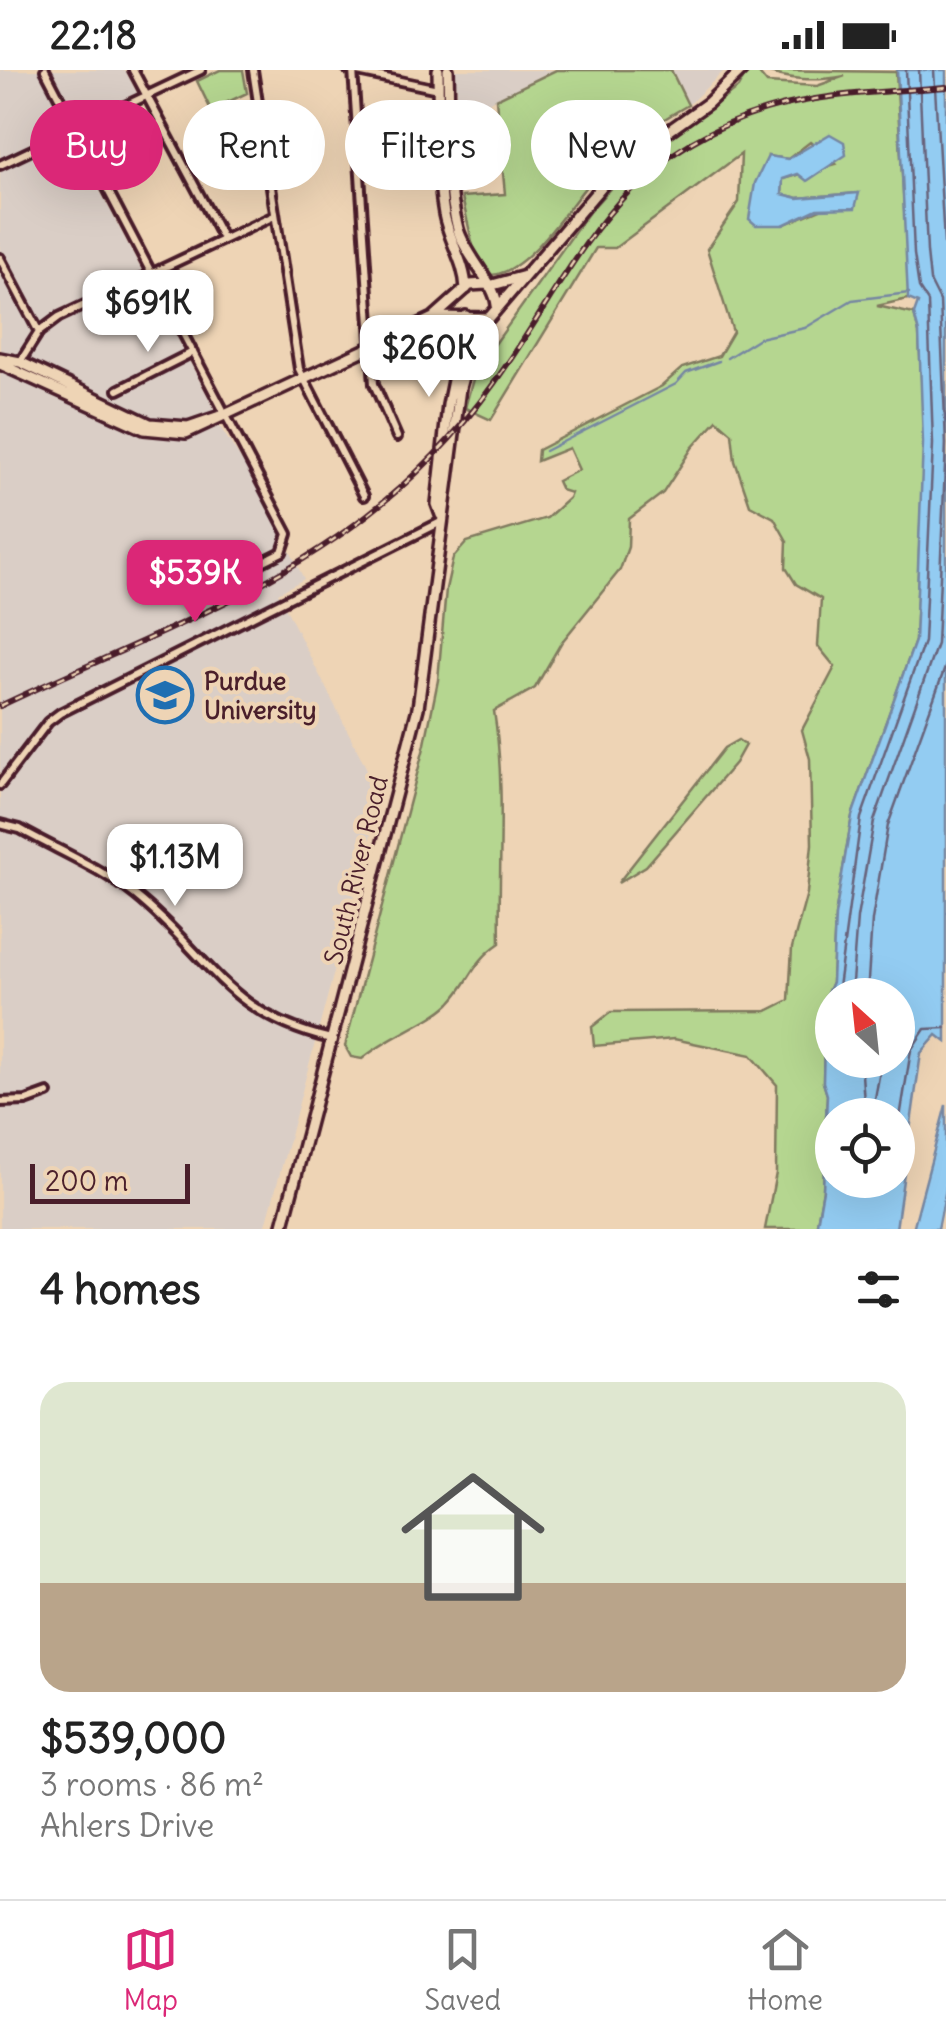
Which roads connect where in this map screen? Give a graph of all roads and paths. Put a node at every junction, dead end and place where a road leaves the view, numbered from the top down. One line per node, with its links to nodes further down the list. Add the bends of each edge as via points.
1 (45, 70): 12 (street)
2 (133, 70): 11 (street)
3 (201, 70): 11 (street)
4 (253, 70): 17 (street)
5 (351, 70): 10 (street); 29 (street)
6 (443, 70): 10 (main road); 22 (main road, via 456,220)
7 (734, 70): 9 (main road)
8 (742, 70): 9 (main road, South River Road)
9 (729, 82): 21 (main road, South River Road, via 618,166)
10 (436, 89): 23 (main road, via 443,208 465,268)
11 (147, 96): 13 (street); 18 (street)
12 (61, 100)
13 (138, 100)
14 (30, 151): 15 (street)
15 (0, 165)
16 (108, 190): 20 (street)
17 (275, 216): 18 (street); 33 (street)
18 (222, 238): 20 (street)
19 (0, 258): 28 (street)
20 (151, 272): 28 (street); 30 (street)
21 (525, 276): 22 (main road); 24 (main road, South River Road)
22 (488, 285): 23 (main road); 24 (main road)
23 (463, 293): 25 (main road); 26 (main road)
24 (497, 305): 27 (main road, South River Road)
25 (465, 315): 26 (main road); 27 (main road); 38 (main road, South River Road, via 448,404)
26 (433, 318): 29 (main road)
27 (484, 320): 38 (main road, South River Road, via 460,388)
28 (39, 332): 32 (street)
29 (371, 347): 33 (main road); 36 (street, via 376,392)
30 (194, 352): 34 (street); 35 (street)
31 (0, 361): 32 (main road); 35 (main road, via 154,431 198,430)
32 (20, 362): 35 (main road, via 150,424 188,426)
33 (304, 378): 35 (main road); 37 (street)
34 (118, 390)
35 (226, 414): 39 (street, via 288,534 282,552)
36 (397, 437)
37 (364, 496)
38 (441, 518): 40 (street, via 60,713); 42 (main road, South River Road, via 418,708)
39 (244, 572)
40 (0, 785)
41 (0, 824): 42 (street, via 130,891 261,1014 288,1029)
42 (331, 1039): 45 (main road, South River Road)
43 (48, 1093): 44 (street)
44 (0, 1102)
45 (282, 1229)

